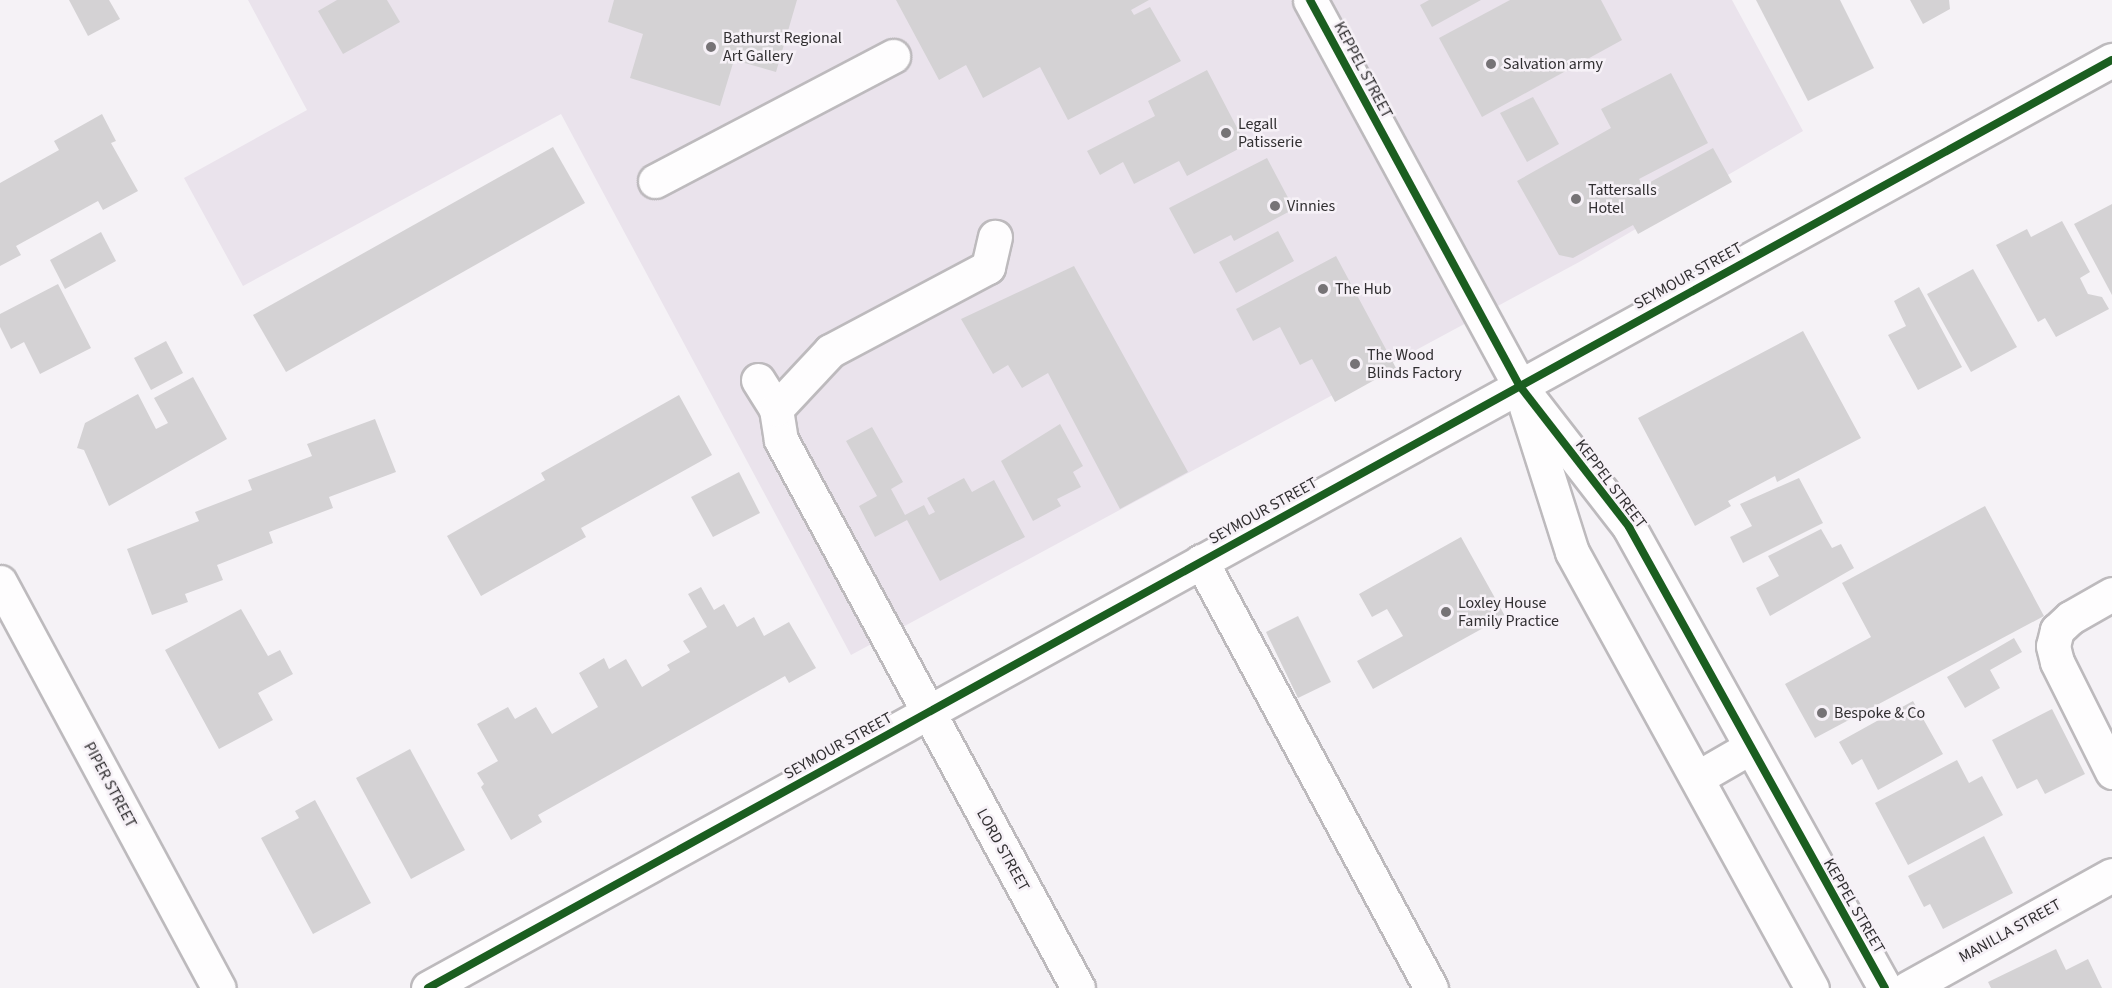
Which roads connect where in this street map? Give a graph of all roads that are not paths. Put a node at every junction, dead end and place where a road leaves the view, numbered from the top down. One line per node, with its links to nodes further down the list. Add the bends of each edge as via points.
1 (1310, 0): 7 (street, KEPPEL STREET)
2 (893, 56): 4 (street)
3 (2112, 60): 7 (street, SEYMOUR STREET)
4 (655, 181)
5 (995, 237): 8 (street, via 988,267 830,351)
6 (758, 380): 8 (street)
7 (1519, 385): 9 (street, SEYMOUR STREET); 13 (street, KEPPEL STREET, via 1629,527); 15 (street, KEPPEL STREET, via 1572,552)
8 (776, 409): 12 (street, LORD STREET, via 781,440)
9 (1201, 561): 12 (street, SEYMOUR STREET); 20 (street)
10 (0, 582): 17 (street, PIPER STREET)
11 (2112, 594): 14 (street, via 2070,618 2057,630 2053,646 2057,662)
12 (927, 712): 18 (street, SEYMOUR STREET); 19 (street, LORD STREET)
13 (1749, 748): 15 (street); 22 (street, KEPPEL STREET)
14 (2112, 772)
15 (1697, 778): 21 (street, KEPPEL STREET)
16 (2112, 875): 23 (street, MANILLA STREET)
17 (219, 988)
18 (428, 988)
19 (1078, 988)
20 (1431, 988)
21 (1812, 988)
22 (1885, 988)
23 (1908, 988)

